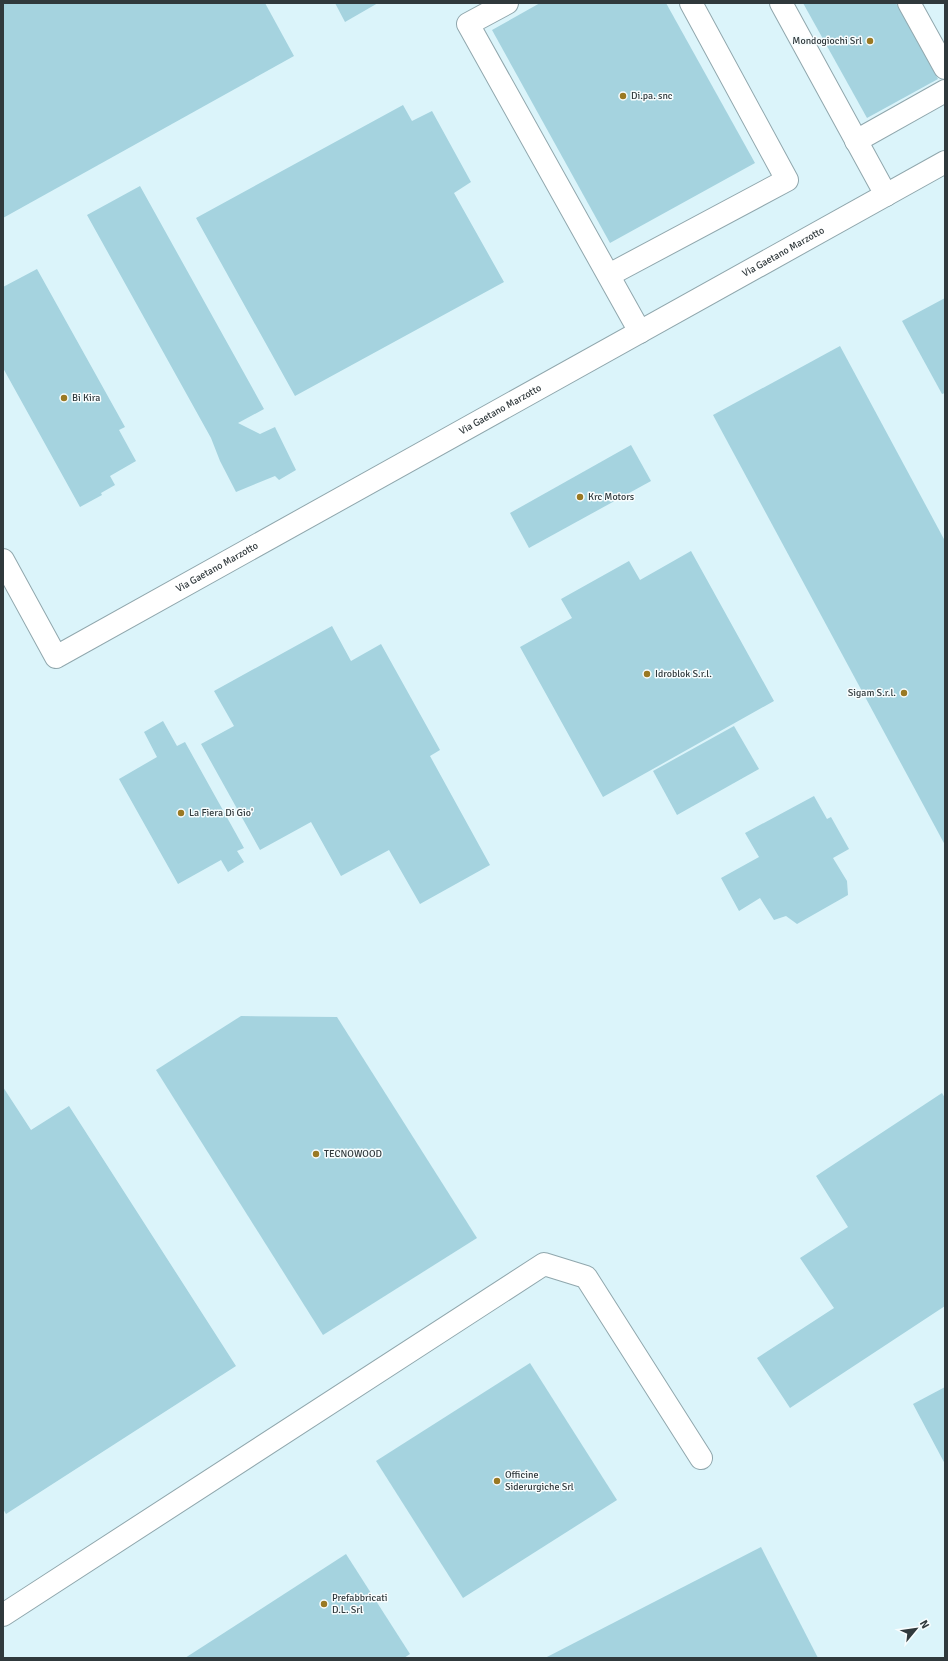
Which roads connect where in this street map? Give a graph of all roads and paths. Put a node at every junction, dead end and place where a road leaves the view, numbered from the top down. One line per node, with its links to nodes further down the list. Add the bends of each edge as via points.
1 (507, 3): 10 (street, via 468,24)
2 (691, 3): 10 (street, via 787,180)
3 (781, 3): 7 (street)
4 (909, 3): 5 (street)
5 (945, 68)
6 (945, 91): 7 (street)
7 (856, 141): 9 (street)
8 (945, 162): 9 (street, Via Gaetano Marzotto)
9 (886, 195): 11 (street, Via Gaetano Marzotto)
10 (609, 275): 11 (street)
11 (640, 332): 12 (street, Via Gaetano Marzotto, via 56,657)
12 (3, 560)
13 (701, 1458): 14 (street, via 586,1276 544,1264)
14 (3, 1616)

